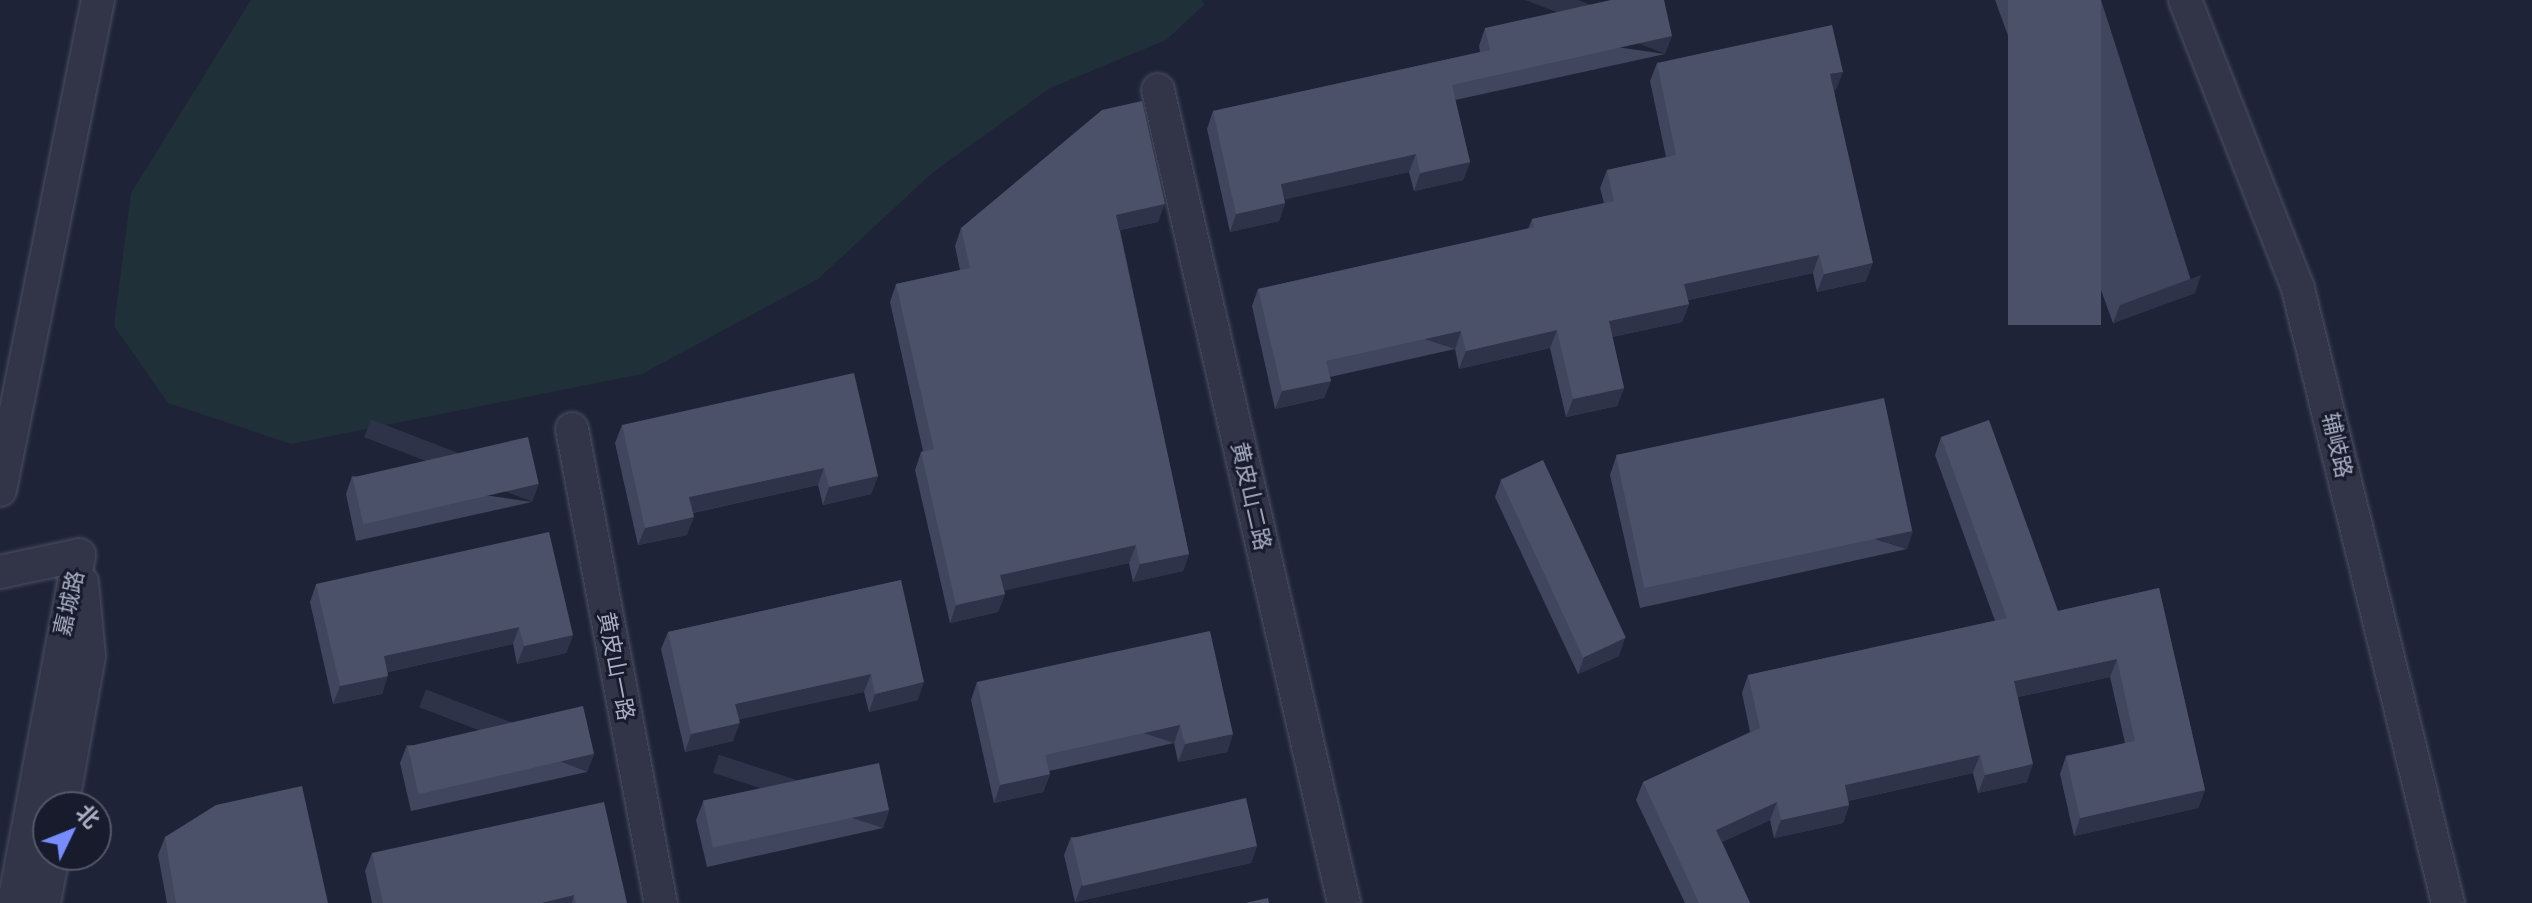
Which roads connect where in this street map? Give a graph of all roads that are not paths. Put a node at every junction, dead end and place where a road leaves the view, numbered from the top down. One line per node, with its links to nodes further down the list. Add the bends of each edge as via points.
1 (98, 0): 5 (street)
2 (2185, 0): 14 (street, 辅岐路, via 2298,289)
3 (1158, 90): 13 (street, 黄皮山二路)
4 (572, 429): 12 (street, 黄皮山一路)
5 (0, 490)
6 (79, 555): 7 (street); 8 (street, 嘉城路, via 89,656); 10 (street, 嘉城路)
7 (0, 572)
8 (65, 791)
9 (50, 871): 11 (street)
10 (14, 903)
11 (44, 903)
12 (661, 903)
13 (1344, 903)
14 (2448, 903)

